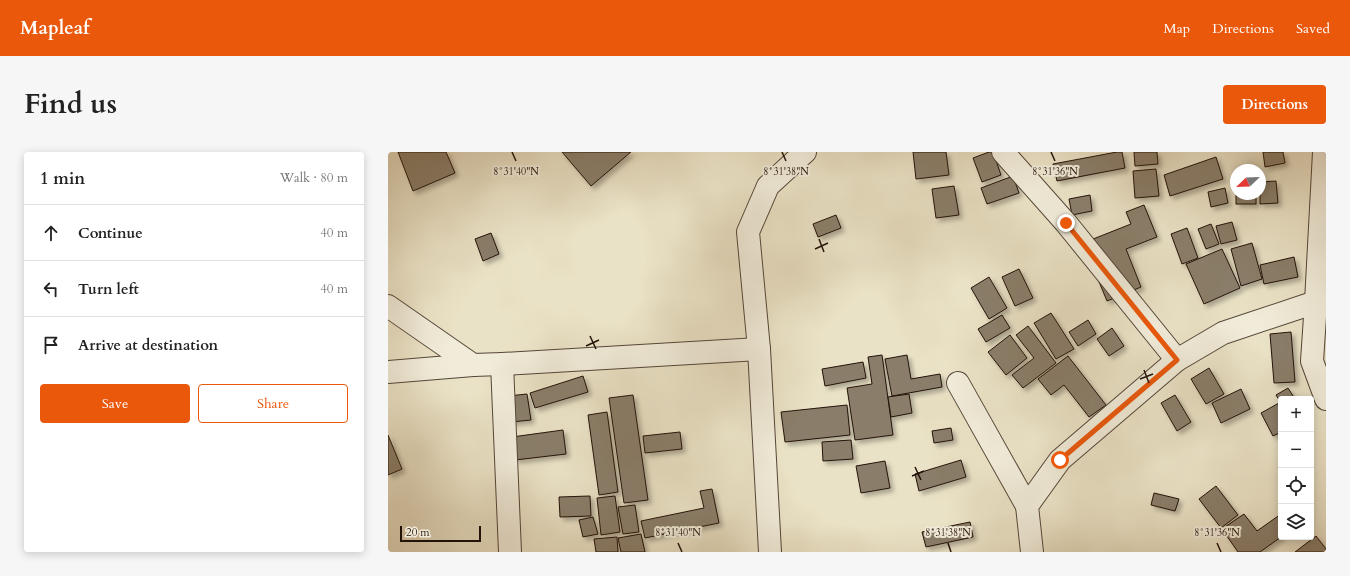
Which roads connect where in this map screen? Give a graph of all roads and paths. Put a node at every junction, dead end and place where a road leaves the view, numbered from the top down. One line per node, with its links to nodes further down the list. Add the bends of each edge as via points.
1 (805, 152): 6 (street, via 768,186 748,232)
2 (1003, 152): 7 (street, via 1066,223)
3 (1324, 152): 4 (street)
4 (1316, 302): 7 (street, via 1223,334); 12 (street, via 1312,361)
5 (388, 306): 9 (street)
6 (759, 349): 8 (street); 15 (street)
7 (1177, 360): 13 (street, via 1060,460)
8 (502, 364): 9 (street); 14 (street)
9 (473, 365): 10 (street)
10 (388, 372)
11 (958, 383): 13 (street)
12 (1326, 399)
13 (1027, 506): 16 (street)
14 (510, 552)
15 (770, 552)
16 (1032, 552)

